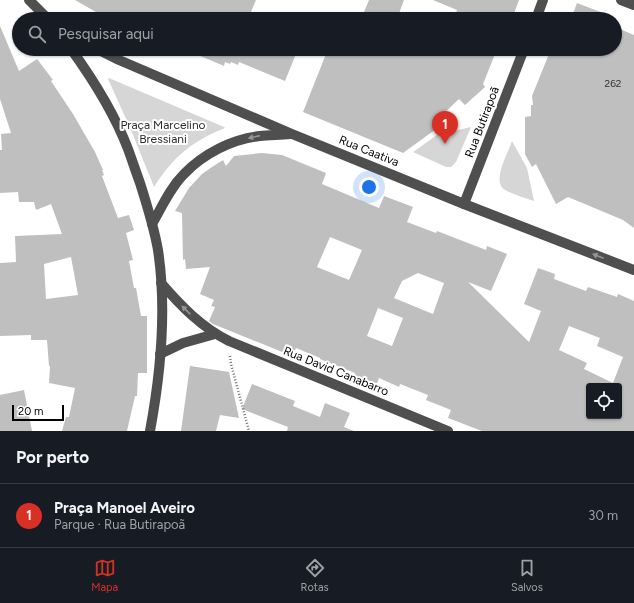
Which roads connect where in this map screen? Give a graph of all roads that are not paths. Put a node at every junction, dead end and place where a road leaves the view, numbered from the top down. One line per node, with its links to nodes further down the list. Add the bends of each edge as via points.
1 (29, 0): 5 (street)
2 (543, 0): 6 (street)
3 (621, 0): 4 (street)
4 (634, 5)
5 (41, 12)
6 (539, 12)
7 (76, 56): 12 (street, via 117,123 128,148)
8 (111, 56): 10 (street, Rua Caativa)
9 (521, 56): 11 (street, Rua Butirapoã)
10 (292, 134): 11 (street, Rua Caativa); 12 (street, one-way to 12, via 259,136 233,142 202,158 183,175)
11 (464, 204): 13 (street, Rua Caativa, one-way to 11)
12 (152, 224): 14 (street, via 158,250)
13 (634, 270)
14 (161, 283): 15 (street, Rua David Canabarro, one-way to 14, via 187,312); 16 (street)
15 (215, 334): 16 (street, via 182,343); 18 (street, Rua David Canabarro)
16 (160, 354): 17 (street)
17 (150, 431)
18 (448, 431)

